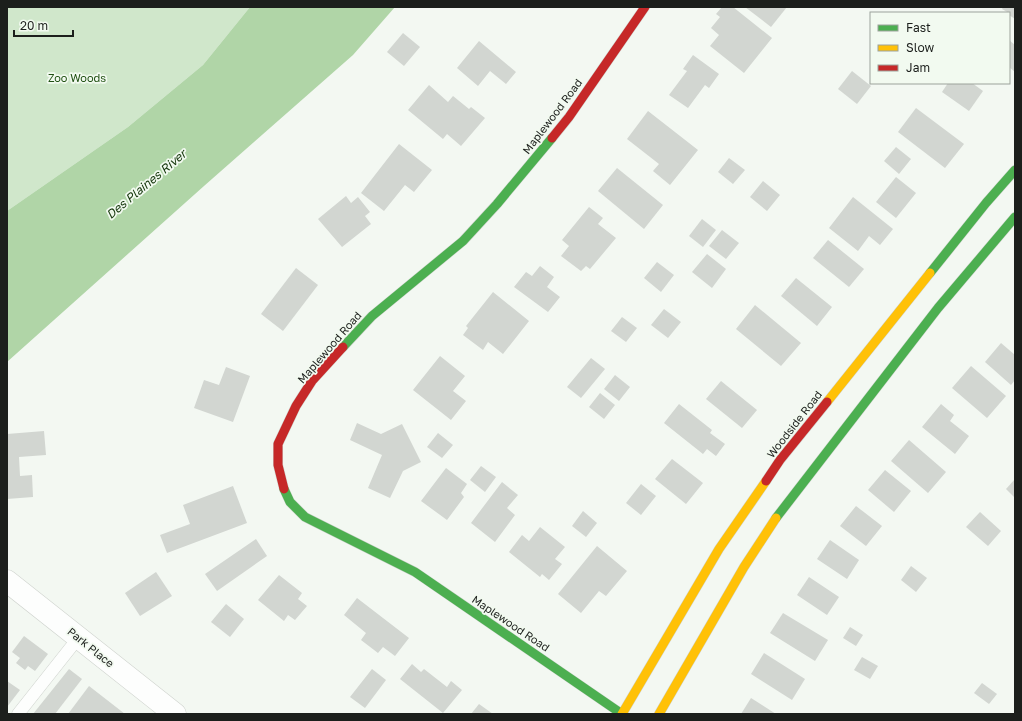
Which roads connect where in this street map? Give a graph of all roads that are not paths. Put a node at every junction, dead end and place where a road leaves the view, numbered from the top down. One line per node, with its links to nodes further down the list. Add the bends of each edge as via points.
1 (645, 7): 8 (street, Maplewood Road, via 569,117 497,204 463,241 372,316 312,381 296,406 278,444 278,465 282,484 290,502 305,517 415,572)
2 (1015, 170): 8 (street, Woodside Road, via 934,266 780,460 719,549)
3 (1015, 217): 9 (street, via 938,308 780,511 744,567)
4 (7, 581): 5 (street, Park Place)
5 (79, 637): 6 (lane); 7 (street, Park Place)
6 (18, 714)
7 (175, 714)
8 (622, 714)
9 (659, 714)

